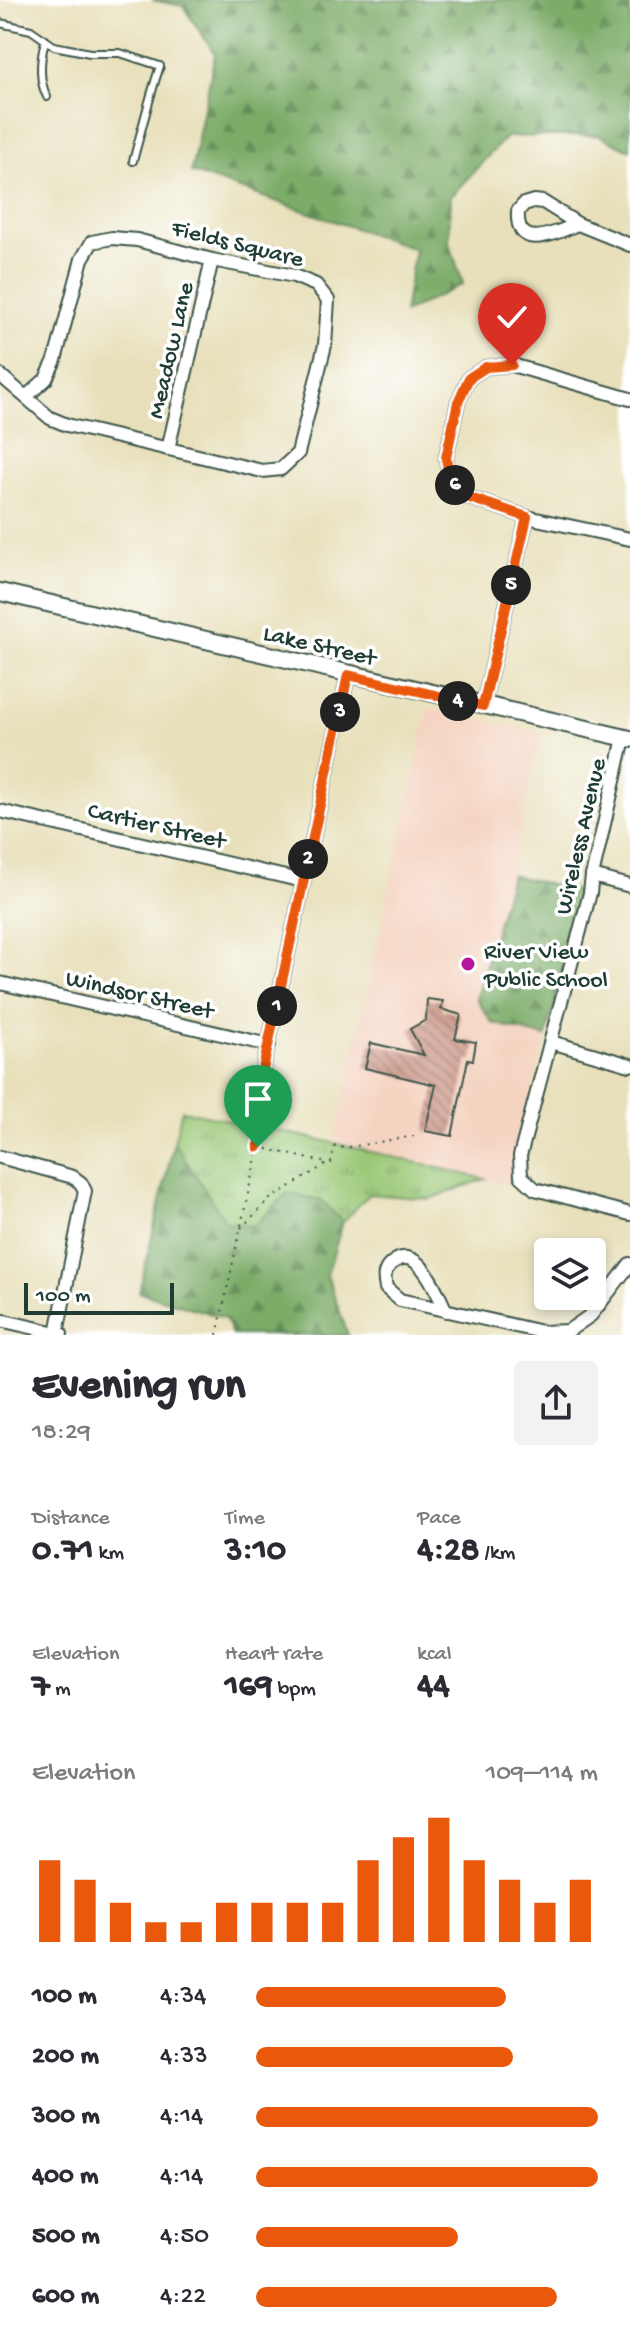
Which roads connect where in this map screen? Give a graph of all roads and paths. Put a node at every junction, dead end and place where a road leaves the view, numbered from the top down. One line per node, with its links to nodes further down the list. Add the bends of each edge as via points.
1 (0, 23): 2 (lane, via 31,30)
2 (45, 41): 3 (lane, via 41,85); 4 (lane, via 90,53 120,53 160,66)
3 (47, 97)
4 (133, 161)
5 (578, 224): 5 (street, via 533,237 518,223 518,211 524,204 543,202); 6 (street)
6 (630, 245)
7 (212, 260): 9 (street, Fields Square, via 137,240 92,242 82,259 55,360 46,379); 11 (street, Meadow Lane); 11 (street, Fields Square, via 316,285 328,300 325,345 298,453 281,469 262,471)
8 (0, 375): 9 (street, Fields Square)
9 (27, 396): 11 (street, Fields Square, via 50,418 67,425)
10 (630, 399): 12 (street, via 512,365 486,367 469,378 446,458 450,479 461,495)
11 (168, 449)
12 (527, 517): 13 (street); 16 (street)
13 (630, 539)
14 (0, 592): 15 (street, Lake Street)
15 (348, 675): 16 (street, Lake Street); 20 (street)
16 (483, 706): 17 (street, Lake Street)
17 (627, 738): 19 (street, Wireless Avenue)
18 (0, 811): 20 (street, Cartier Street)
19 (592, 876): 21 (street); 23 (street, Wireless Avenue)
20 (303, 881): 24 (street)
21 (630, 886)
22 (0, 983): 24 (street, Windsor Street)
23 (551, 1042): 25 (street); 31 (street, Wireless Avenue, via 520,1156 521,1176 535,1189)
24 (269, 1045): 26 (street)
25 (630, 1065)
26 (252, 1120): 28 (path, via 263,1125)
27 (420, 1135): 30 (path, via 335,1146)
28 (258, 1147): 30 (path); 32 (path)
29 (0, 1157): 36 (street, via 73,1177 85,1191)
30 (328, 1163): 32 (path, via 270,1199)
31 (630, 1214)
32 (240, 1229): 37 (path)
33 (630, 1264): 34 (street, via 591,1315 568,1331 542,1332)
34 (446, 1311): 34 (street, via 391,1294 386,1288 387,1268 403,1258 418,1263)
35 (0, 1320): 36 (street)
36 (60, 1334)
37 (217, 1335)

